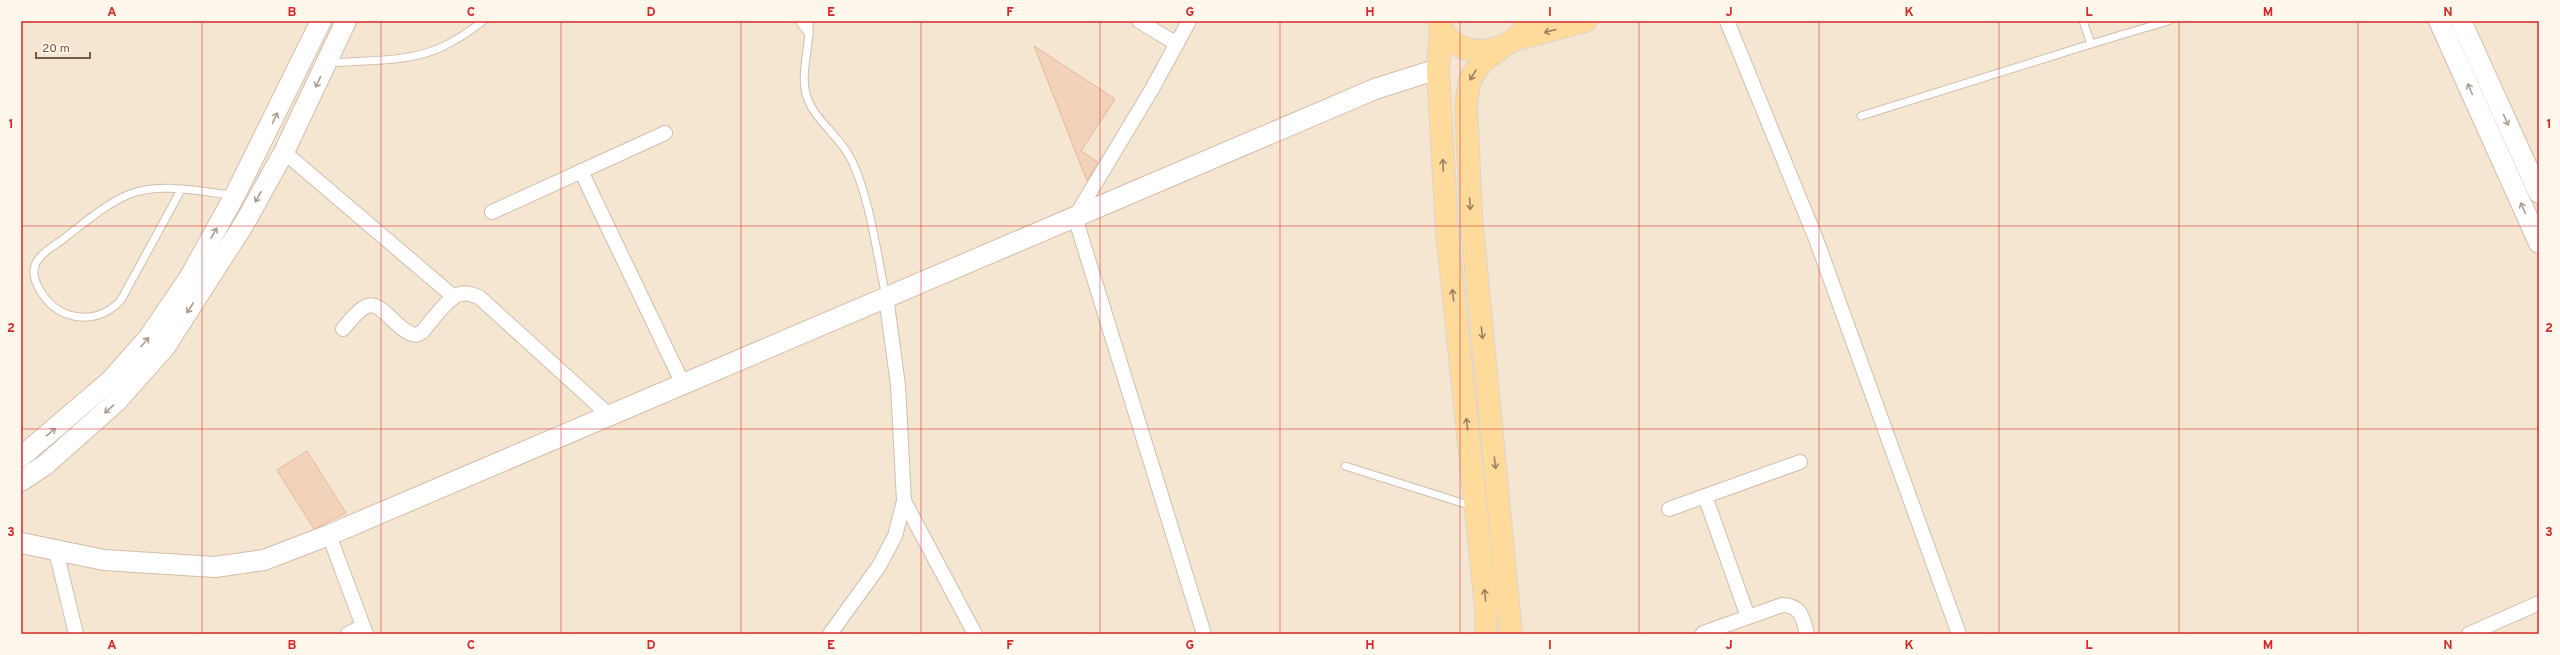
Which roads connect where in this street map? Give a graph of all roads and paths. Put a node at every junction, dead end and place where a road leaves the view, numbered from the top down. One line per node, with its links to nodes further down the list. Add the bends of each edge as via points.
1 (321, 21): 29 (street, one-way to 1)
2 (346, 21): 20 (street)
3 (483, 21): 20 (lane, via 464,36 440,48 407,57)
4 (799, 21): 16 (lane)
5 (809, 21): 16 (lane)
6 (1139, 21): 17 (street)
7 (1189, 21): 17 (street)
8 (1528, 21): 19 (main road)
9 (1585, 21): 19 (main road, one-way to 19)
10 (1727, 21): 61 (street, via 1816,239)
11 (2083, 21): 18 (lane)
12 (2168, 21): 18 (lane)
13 (2439, 21): 32 (street, one-way to 13)
14 (2461, 21): 25 (street, one-way to 25)
15 (1440, 25): 19 (main road, via 1453,42 1467,49 1484,52); 21 (main road)
16 (809, 34): 33 (lane, via 804,81 806,96 852,160 862,187)
17 (1177, 44): 31 (street)
18 (2091, 44): 22 (lane)
19 (1507, 45): 59 (main road, one-way to 59, via 1482,62 1470,79 1466,104 1471,217)
20 (327, 64): 24 (street, one-way to 24)
21 (1438, 69): 31 (street, via 1375,89); 44 (main road, one-way to 21, via 1447,232)
22 (1861, 116)
23 (665, 133): 26 (street)
24 (284, 152): 34 (street); 41 (street, one-way to 41, via 244,224 165,347 116,402 45,465)
25 (2532, 164): 28 (street)
26 (581, 171): 30 (street); 36 (street)
27 (181, 190): 27 (lane, via 131,193 113,202 39,257 33,272 39,289 51,307 72,317 98,316 112,310 121,300); 29 (lane)
28 (2539, 193)
29 (235, 195): 38 (street, one-way to 29, via 111,380 149,337 188,280)
30 (492, 212)
31 (1075, 217): 33 (street); 57 (street)
32 (2539, 243)
33 (886, 296): 36 (street); 43 (street, via 898,385)
34 (454, 297): 35 (street, via 422,332 416,335 403,330 378,306 372,304 365,306); 37 (street, via 462,293 479,297)
35 (343, 329)
36 (683, 384): 37 (street)
37 (610, 415): 46 (street)
38 (21, 457)
39 (1800, 462): 42 (street)
40 (1345, 466): 44 (lane)
41 (21, 481)
42 (1705, 496): 45 (street); 50 (street)
43 (904, 501): 55 (street, via 894,536 879,566); 56 (street)
44 (1476, 507): 58 (main road, one-way to 44)
45 (1669, 509)
46 (329, 535): 48 (street, via 264,560 215,567 104,560); 51 (street)
47 (21, 543): 48 (street)
48 (56, 551): 53 (street)
49 (2539, 603): 62 (street)
50 (1748, 617): 52 (street); 60 (street, via 1782,605 1792,605 1799,611)
51 (365, 630): 54 (street)
52 (1703, 632)
53 (76, 634)
54 (348, 634)
55 (830, 634)
56 (975, 634)
57 (1204, 634)
58 (1486, 634)
59 (1511, 634)
60 (1807, 634)
61 (1958, 634)
62 (2469, 634)

